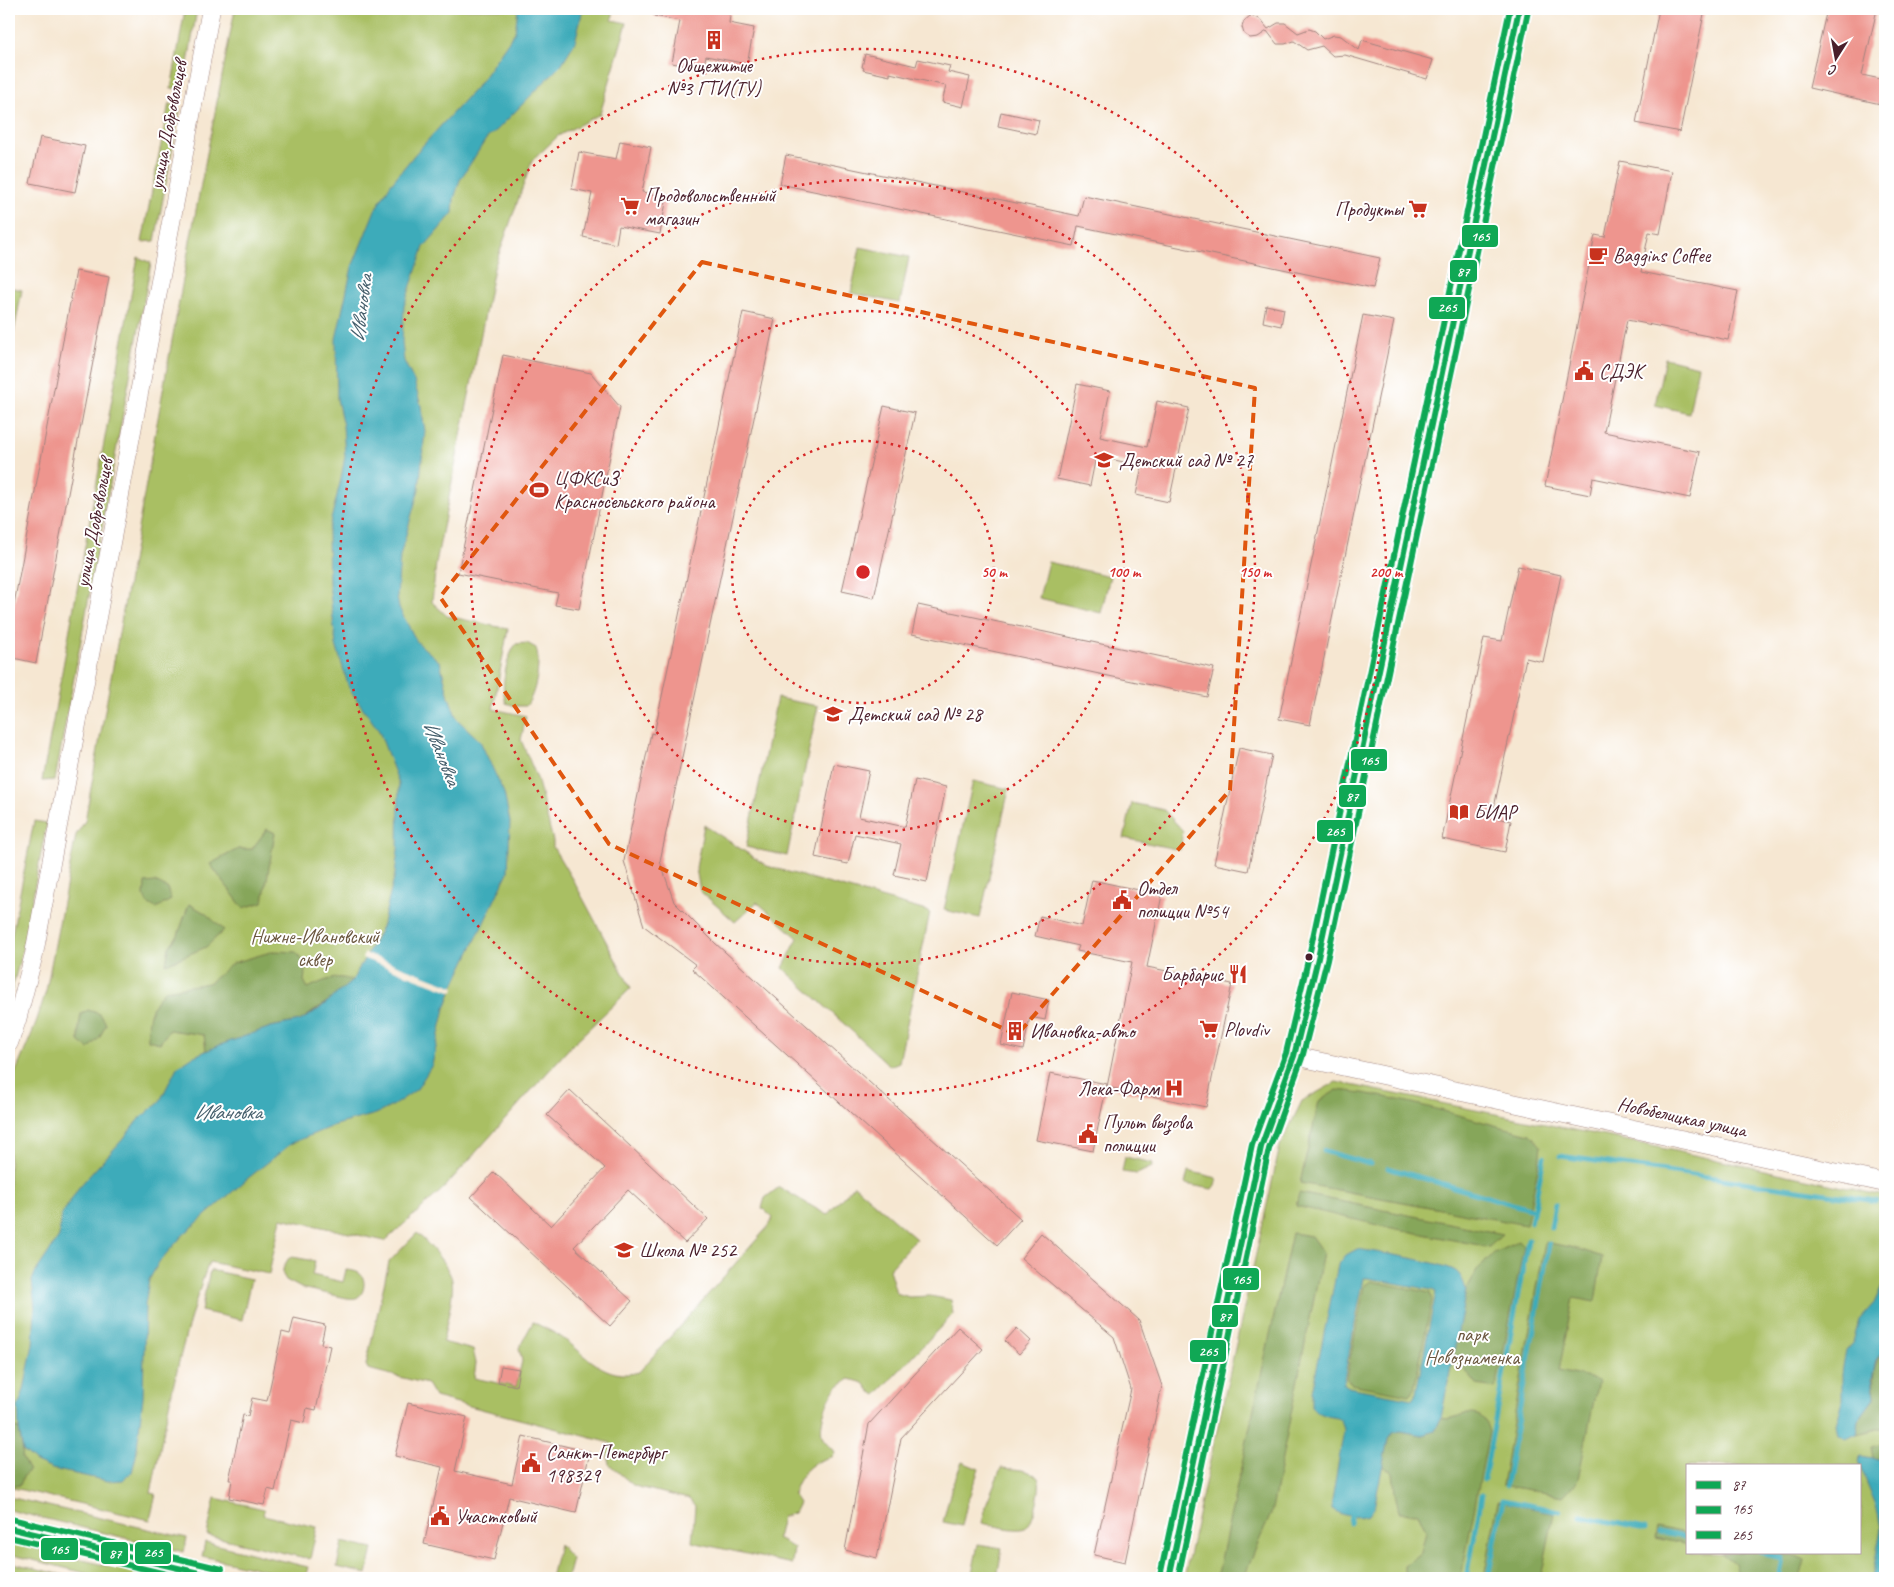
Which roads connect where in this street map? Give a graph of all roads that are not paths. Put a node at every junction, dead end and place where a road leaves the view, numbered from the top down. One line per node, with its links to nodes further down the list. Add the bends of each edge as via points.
1 (211, 9): 3 (street, улица Добровольцев, via 34,954)
2 (1519, 9): 4 (street, via 1320,949)
3 (9, 1043)
4 (1294, 1056): 5 (street, Новобелицкая улица); 8 (street, via 1261,1147)
5 (1885, 1183)
6 (9, 1528): 7 (street)
7 (220, 1578)
8 (1169, 1578)

